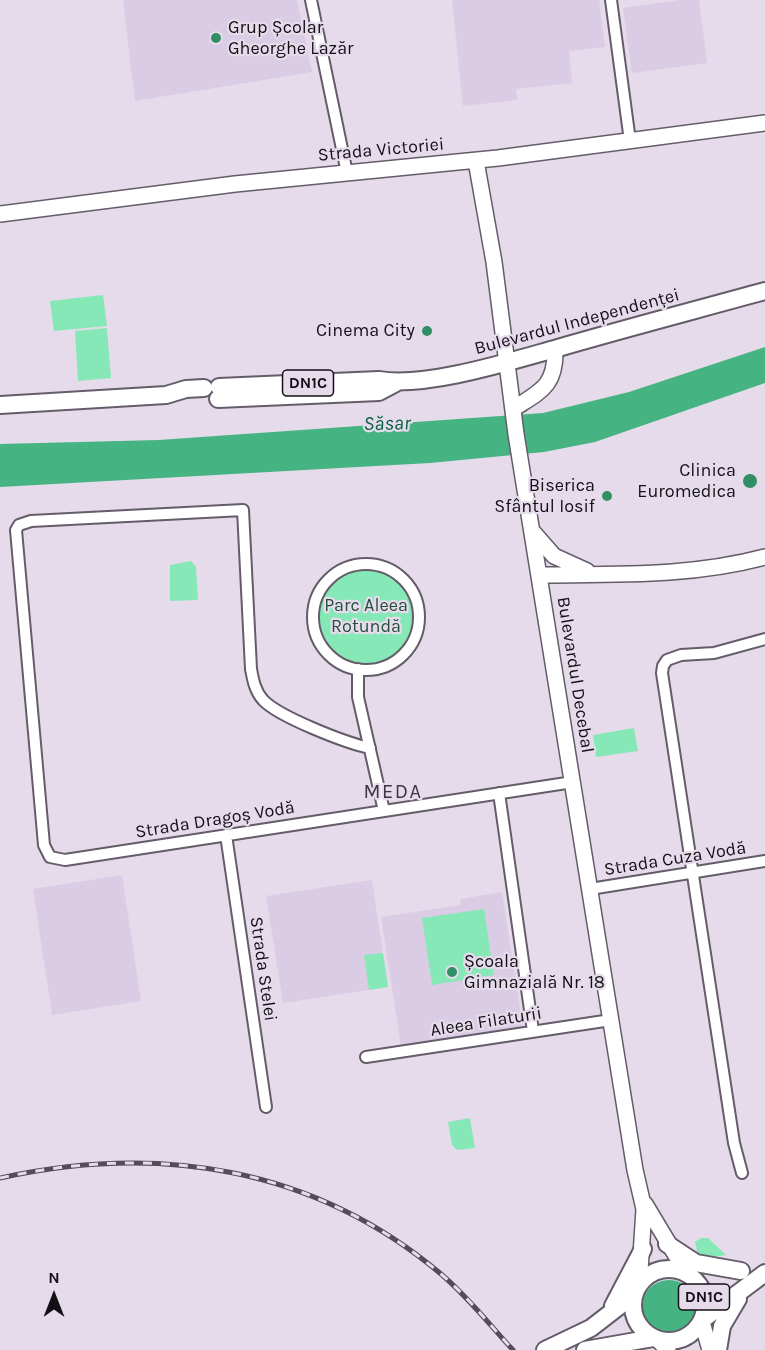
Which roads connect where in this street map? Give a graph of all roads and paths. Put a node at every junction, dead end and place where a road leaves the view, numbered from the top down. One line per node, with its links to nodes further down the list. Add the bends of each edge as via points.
1 (311, 0): 6 (street)
2 (611, 0): 4 (street)
3 (765, 123): 4 (street, Strada Victoriei)
4 (630, 141): 5 (street, Strada Victoriei)
5 (476, 160): 6 (street, Strada Victoriei); 10 (street, Bulevardul Decebal)
6 (346, 173): 7 (street, Strada Victoriei)
7 (0, 214)
8 (765, 291): 9 (main road, Bulevardul Independenței / DN1C)
9 (555, 348): 10 (main road, Bulevardul Independenței / DN1C); 12 (street, via 555,364 546,387)
10 (507, 362): 11 (main road, Bulevardul Independenței / DN1C, via 396,383 379,392 212,393 186,389 166,395); 12 (street, Bulevardul Decebal)
11 (0, 405)
12 (513, 410): 13 (street, Bulevardul Decebal)
13 (533, 532): 15 (street, Bulevardul Decebal); 16 (street, via 554,556)
14 (765, 557): 16 (street, via 681,573)
15 (540, 575): 16 (street); 20 (street, Bulevardul Decebal)
16 (595, 575)
17 (765, 639): 25 (street, via 736,649 674,657 663,666)
18 (358, 669): 18 (street, via 376,669 394,662 411,644 418,628 417,602 410,586 390,570 373,564 339,571 321,589 314,605 313,623 322,647 342,664); 19 (street, via 358,697)
19 (370, 748): 22 (street); 23 (street, Strada Dragoș Vodă, via 282,714 262,699 255,688 243,510 31,521 19,525 15,536 44,845 50,857 65,860)
20 (573, 782): 21 (street, Strada Dragoș Vodă); 26 (street, Bulevardul Decebal)
21 (500, 793): 22 (street, Strada Dragoș Vodă); 28 (street)
22 (384, 811): 23 (street, Strada Dragoș Vodă)
23 (226, 835): 30 (street, Strada Stelei)
24 (765, 861): 25 (street, Strada Cuza Vodă)
25 (693, 873): 26 (street, Strada Cuza Vodă); 31 (street, via 734,1143)
26 (590, 888): 27 (street, Bulevardul Decebal)
27 (611, 1020): 28 (street, Aleea Filaturii); 32 (street, Bulevardul Decebal)
28 (533, 1031): 29 (street, Aleea Filaturii)
29 (366, 1057)
30 (266, 1107)
31 (742, 1173)
32 (640, 1195): 33 (street, Bulevardul Decebal); 34 (street, Bulevardul Decebal, via 644,1209)
33 (667, 1244): 37 (street, Bulevardul Decebal); 38 (main road, via 696,1263)
34 (643, 1249): 39 (street, Bulevardul Decebal); 40 (main road)
35 (765, 1263): 38 (main road, DN1C)
36 (765, 1273): 38 (main road, DN1C)
37 (688, 1275): 38 (main road, DN1C); 39 (main road, DN1C, via 660,1270 648,1276); 41 (main road, DN1C, via 704,1296)
38 (746, 1277): 41 (main road, DN1C); 48 (main road, via 722,1326)
39 (637, 1290): 40 (main road, DN1C); 42 (main road, via 634,1314 645,1332)
40 (604, 1319): 44 (main road, DN1C)
41 (702, 1321): 42 (main road, DN1C, via 688,1337); 47 (street)
42 (660, 1343): 43 (main road, DN1C)
43 (610, 1344): 45 (main road, DN1C); 46 (main road)
44 (545, 1350)
45 (585, 1350)
46 (638, 1350)
47 (710, 1350)
48 (718, 1350)

